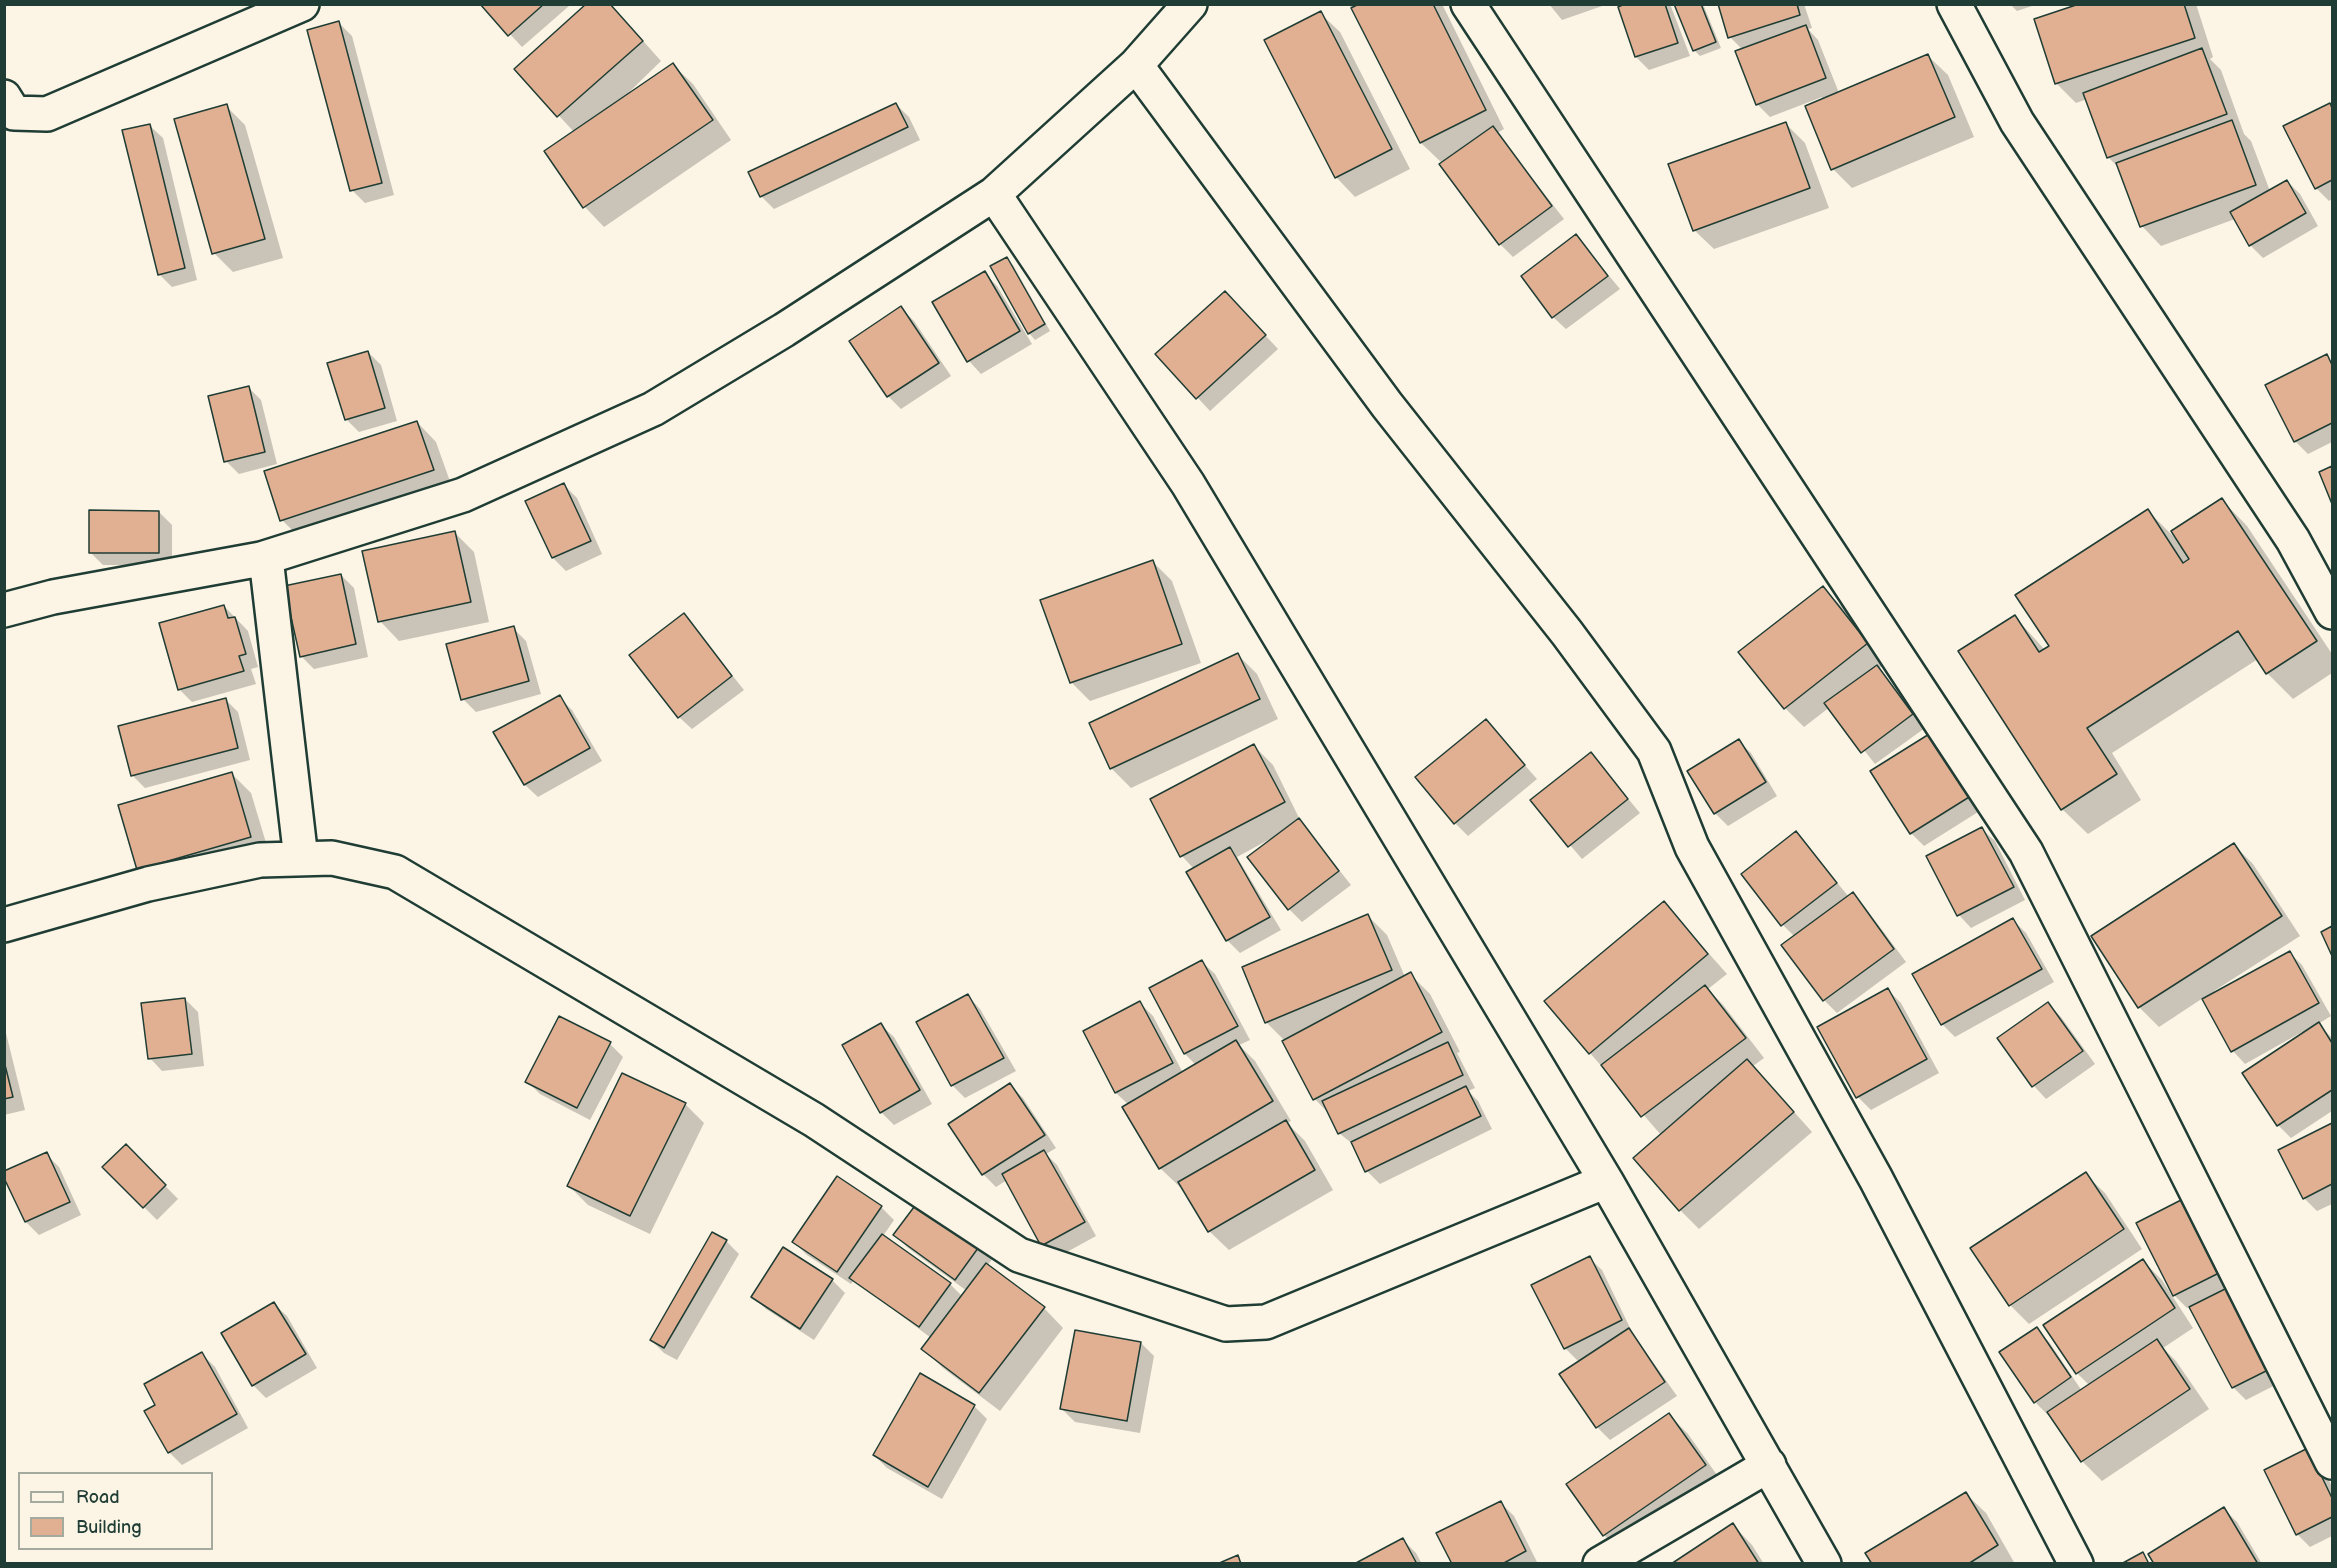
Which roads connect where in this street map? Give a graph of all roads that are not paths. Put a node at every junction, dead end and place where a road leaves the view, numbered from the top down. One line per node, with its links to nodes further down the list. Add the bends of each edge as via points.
1 (302, 4): 6 (street, via 47,114 14,113)
2 (1191, 4): 5 (street)
3 (1468, 4): 14 (street, via 2026,852)
4 (1954, 4): 10 (street, via 2017,122 2293,540)
5 (1136, 65): 7 (street); 18 (street, via 1387,405 1567,633 1654,751 1692,847 1876,1179)
6 (4, 97)
7 (994, 194): 8 (street, via 784,330 653,409 463,495); 13 (street, via 1188,484)
8 (266, 558): 9 (street, via 53,597); 11 (street)
9 (4, 610)
10 (2332, 612)
11 (301, 859): 12 (street, via 260,860 148,884); 13 (street, via 332,858 395,872 814,1120 1019,1255 1226,1324 1266,1322)
12 (4, 925)
13 (1606, 1181): 15 (street)
14 (2332, 1462)
15 (1769, 1465): 16 (street); 17 (street)
16 (1600, 1563)
17 (1824, 1563)
18 (2076, 1563)

